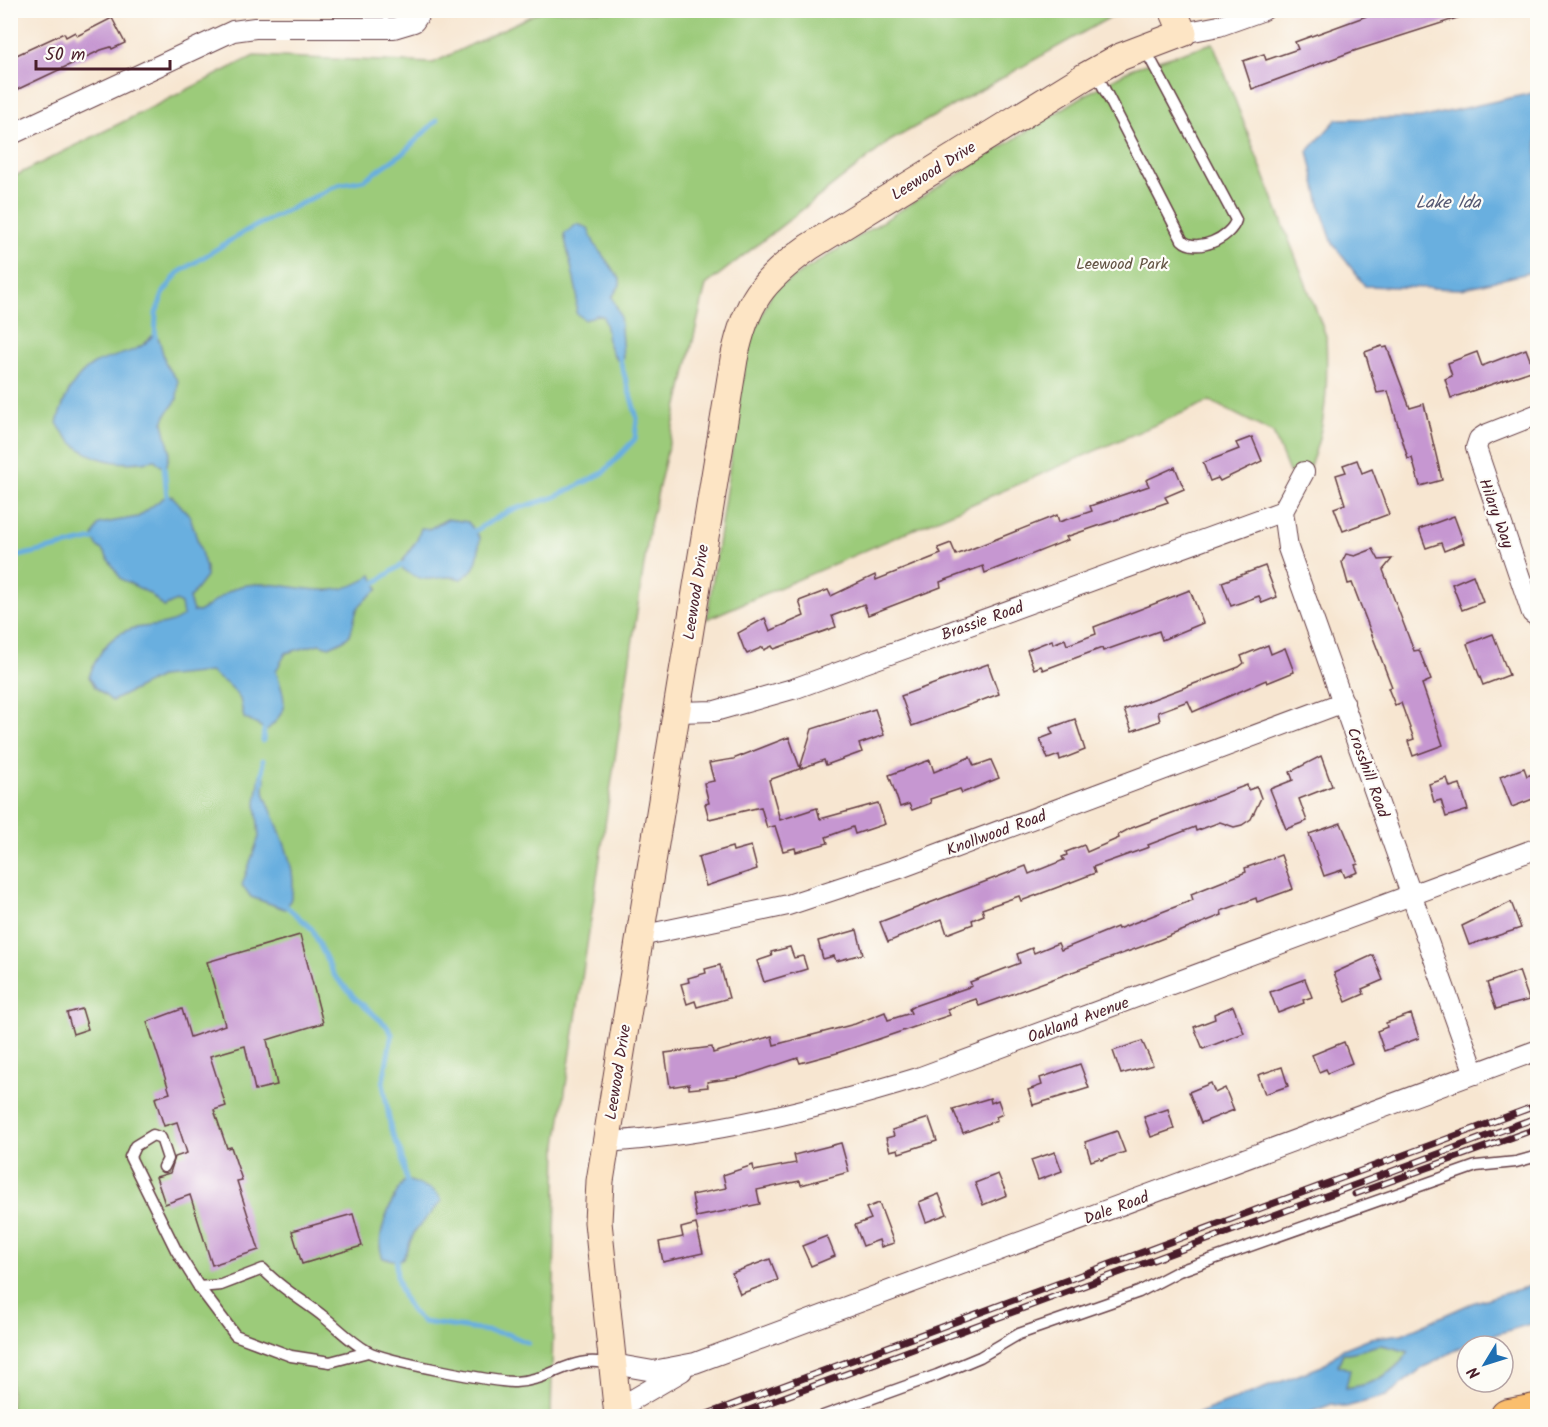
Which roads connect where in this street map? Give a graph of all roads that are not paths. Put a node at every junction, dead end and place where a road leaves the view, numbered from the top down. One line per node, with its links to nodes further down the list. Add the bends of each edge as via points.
1 (1264, 10): 3 (street, via 1219,26)
2 (418, 16): 6 (street, via 394,28 233,31)
3 (1178, 22): 4 (street, Leewood Drive)
4 (1144, 47): 5 (street, Leewood Drive); 5 (lane, via 1236,220 1226,234 1210,242 1197,246 1182,240)
5 (1095, 71): 12 (street, Leewood Drive, via 809,247 776,271 760,290 748,311 734,359)
6 (10, 135)
7 (1538, 414): 10 (street, Hilary Way, via 1494,429 1479,439 1477,456 1533,613)
8 (1304, 472): 9 (street)
9 (1283, 511): 11 (street, Crosshill Road, via 1288,548); 12 (street, Brassie Road, via 795,688 715,711)
10 (1538, 617)
11 (1344, 702): 14 (street, Crosshill Road); 15 (street, Knollwood Road, via 914,863 809,898)
12 (677, 712): 15 (street, Leewood Drive)
13 (1538, 848): 14 (street, Oakland Avenue)
14 (1412, 895): 17 (street, Crosshill Road); 18 (street, Oakland Avenue, via 906,1081 740,1124)
15 (640, 936): 18 (street, Leewood Drive)
16 (1538, 1050): 17 (street, Dale Road)
17 (1475, 1074): 23 (street, Dale Road)
18 (606, 1142): 24 (street, Leewood Drive, via 598,1222)
19 (1538, 1156): 27 (lane, via 1476,1166 1179,1271 1139,1292 1019,1334 936,1376)
20 (164, 1167): 21 (lane, via 168,1159 161,1138 153,1135 135,1146 130,1157)
21 (199, 1287): 22 (lane, via 235,1335 291,1356 330,1362); 22 (lane, via 221,1285 263,1269 280,1287)
22 (368, 1352): 24 (lane, via 513,1382 545,1378 577,1361 593,1359)
23 (695, 1363): 24 (street, Dale Road, via 653,1371); 26 (street, Dale Road)
24 (613, 1364): 26 (street, Leewood Drive)
25 (1538, 1410): 28 (highway)
26 (618, 1413)
27 (824, 1416)
28 (1507, 1416)

